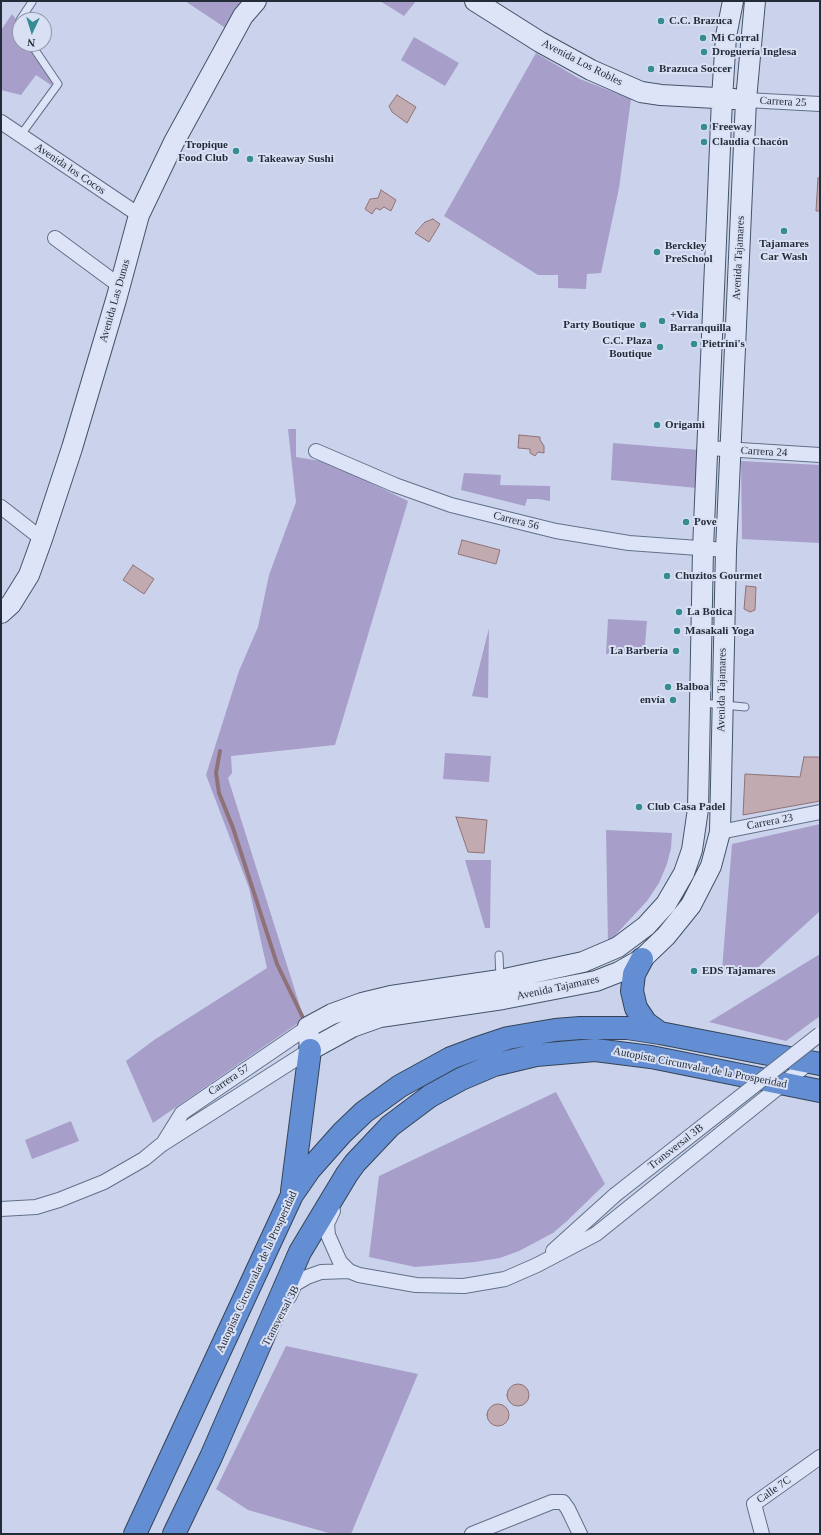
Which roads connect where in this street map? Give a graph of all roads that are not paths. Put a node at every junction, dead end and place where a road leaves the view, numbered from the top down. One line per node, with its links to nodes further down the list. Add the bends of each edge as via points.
1 (256, 1): 13 (street, Avenida Las Dunas, via 243,16 174,142)
2 (475, 1): 8 (street, Avenida Los Robles, via 494,16 540,42 604,77 641,92)
3 (733, 1): 8 (street, Avenida Tajamares, via 726,36)
4 (755, 1): 9 (street, Avenida Tajamares)
5 (32, 2): 6 (lane)
6 (25, 12)
7 (36, 52): 12 (lane, via 58,84)
8 (722, 99): 9 (street, Avenida Los Robles); 16 (street, Avenida Tajamares)
9 (746, 100): 10 (street, Carrera 25); 17 (street, Avenida Tajamares)
10 (820, 104)
11 (1, 122): 12 (street, Avenida los Cocos)
12 (20, 136): 13 (street, Avenida los Cocos)
13 (139, 215): 15 (street, Avenida Las Dunas)
14 (55, 238): 15 (street)
15 (120, 286): 21 (street, Avenida Las Dunas)
16 (708, 448): 17 (street, Carrera 24); 22 (street, Avenida Tajamares)
17 (731, 450): 19 (street, Carrera 24); 23 (street, Avenida Tajamares)
18 (316, 451): 22 (street, Carrera 56, via 395,485 461,508 556,531 629,543)
19 (820, 455)
20 (1, 507): 21 (street)
21 (42, 539): 24 (street, Avenida Las Dunas, via 29,575 11,604)
22 (703, 549): 23 (street, Carrera 56); 25 (street, Avenida Tajamares)
23 (726, 550): 26 (street, Avenida Tajamares, via 727,652)
24 (1, 613)
25 (700, 703): 26 (lane); 32 (street, Avenida Tajamares, via 696,832 684,873 666,904 646,926 618,947)
26 (722, 706): 27 (lane); 29 (street, Avenida Tajamares)
27 (745, 707)
28 (820, 812): 29 (street, Carrera 23)
29 (720, 832): 31 (street, Avenida Tajamares, via 711,866 691,905 666,936)
30 (499, 955): 32 (lane)
31 (642, 959): 32 (street, Avenida Tajamares, via 596,981); 34 (highway, via 634,974 632,991 636,1008 646,1023)
32 (502, 990): 33 (street, Avenida Tajamares, via 391,996 332,1014); 36 (street, Avenida Tajamares, via 380,1017 352,1027)
33 (308, 1027): 36 (street); 40 (street, Carrera 57)
34 (660, 1032): 37 (highway, Autopista Circunvalar de la Prosperidad); 43 (highway, Autopista Circunvalar de la Prosperidad, via 605,1027 555,1030 508,1038 451,1058 400,1086 364,1112 310,1169)
35 (820, 1034): 45 (street, Transversal 3B, bridge, via 615,1195)
36 (310, 1050): 40 (street, Carrera 57); 43 (highway)
37 (815, 1063): 38 (street, Transversal 3B)
38 (783, 1084): 39 (highway, Autopista Circunvalar de la Prosperidad); 42 (highway, Autopista Circunvalar de la Prosperidad, via 651,1056 617,1052 595,1050 536,1055 494,1065 430,1096 390,1126); 45 (street, Transversal 3B, via 596,1234)
39 (820, 1091)
40 (205, 1107): 41 (street, Carrera 57); 41 (street, Carrera 57, via 182,1113)
41 (161, 1145): 44 (street, Carrera 57, via 122,1173 81,1192 36,1207)
42 (346, 1174): 46 (street, via 348,1183 327,1224 333,1249); 47 (highway, Autopista Circunvalar de la Prosperidad, via 300,1252)
43 (292, 1195): 49 (highway, Autopista Circunvalar de la Prosperidad)
44 (1, 1209)
45 (537, 1265): 46 (street, Transversal 3B, via 505,1279 464,1286 416,1285)
46 (349, 1271): 47 (street, Transversal 3B, via 321,1272 295,1284 254,1368)
47 (247, 1372): 50 (highway, Autopista Circunvalar de la Prosperidad, via 211,1457)
48 (820, 1457): 53 (street, Calle 7C, via 754,1504)
49 (135, 1534)
50 (174, 1534)
51 (472, 1534): 52 (street, via 552,1502 563,1502)
52 (580, 1534)
53 (762, 1534)

